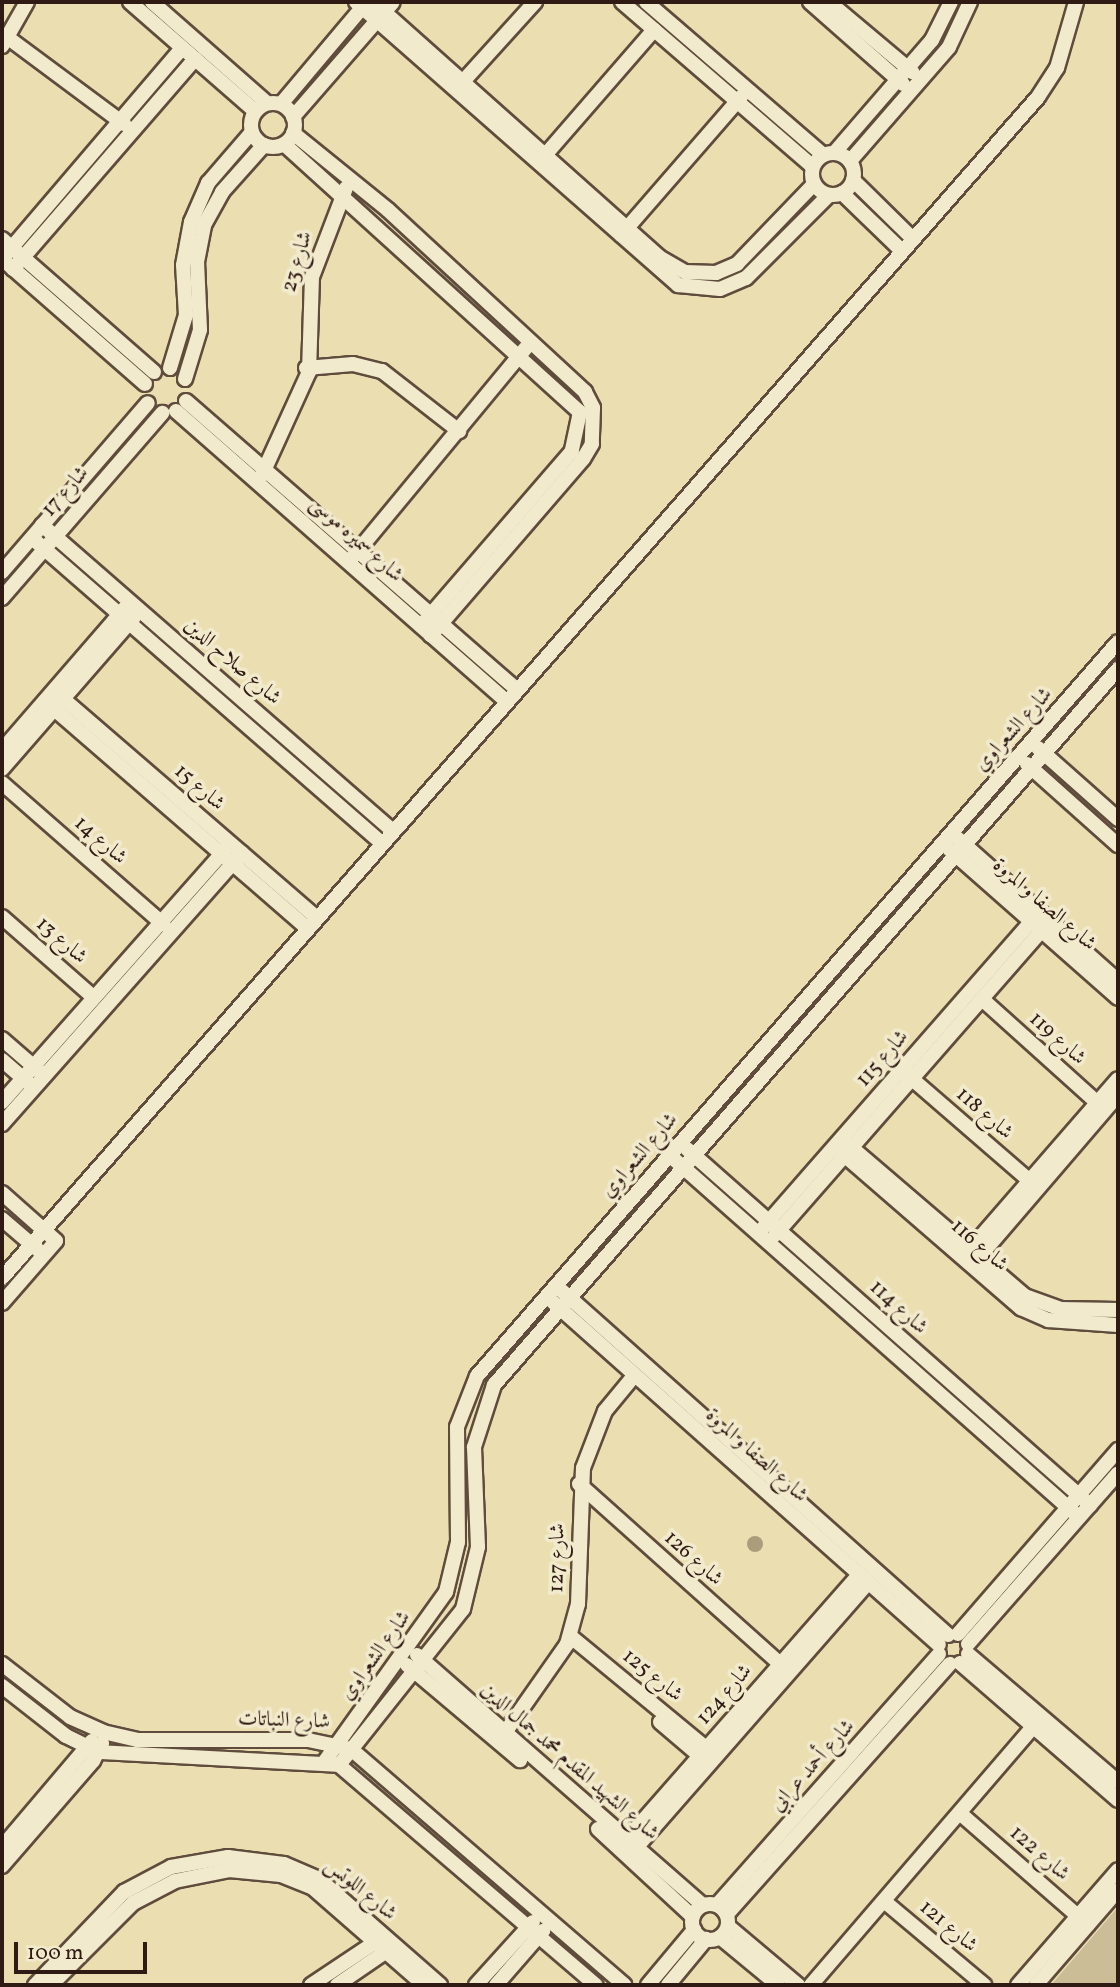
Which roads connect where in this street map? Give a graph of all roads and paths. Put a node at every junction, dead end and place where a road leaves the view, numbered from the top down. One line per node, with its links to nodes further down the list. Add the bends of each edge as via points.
1 (27, 2): 14 (street)
2 (130, 2): 15 (street)
3 (152, 2): 22 (street)
4 (535, 2): 19 (street)
5 (646, 2): 20 (street)
6 (810, 2): 17 (street)
7 (829, 2): 17 (street)
8 (951, 2): 17 (street)
9 (970, 2): 18 (street, via 949,47)
10 (1076, 2): 40 (street, via 1057,68 1038,97)
11 (624, 3): 13 (street)
12 (373, 7): 19 (street); 22 (street); 23 (street)
13 (654, 30): 21 (street); 29 (street)
14 (4, 42): 24 (street)
15 (182, 48): 16 (street); 24 (street)
16 (194, 59): 22 (street); 24 (street)
17 (902, 74): 18 (street); 28 (street)
18 (917, 85): 30 (street)
19 (459, 86): 29 (street)
20 (747, 91): 21 (street); 28 (street)
21 (737, 103): 31 (street); 39 (street)
22 (268, 106): 23 (street); 25 (street)
23 (293, 117): 26 (street)
24 (123, 124): 32 (street); 35 (street)
25 (252, 132): 27 (street); 46 (street, via 208,183 191,222 183,265 186,314)
26 (288, 138): 27 (street); 33 (street); 38 (street)
27 (264, 145): 48 (street, via 222,192 204,225 197,262 200,330)
28 (829, 154): 30 (street); 31 (street)
29 (541, 160): 39 (street)
30 (850, 161): 34 (street)
31 (813, 167): 36 (street)
32 (74, 171): 35 (street); 41 (street)
33 (351, 177): 38 (street, شارع 23); 44 (street)
34 (853, 180): 37 (street); 40 (street)
35 (86, 181): 43 (street)
36 (814, 184): 37 (street); 39 (street, via 747,256 716,273 671,266)
37 (836, 194): 39 (street, via 755,270 720,289 678,285); 42 (street)
38 (343, 196): 44 (street); 45 (street, شارع 23, via 312,277)
39 (623, 233)
40 (913, 239): 42 (street)
41 (4, 251): 43 (street)
42 (902, 251): 67 (street)
43 (18, 263): 47 (street)
44 (529, 351): 51 (street); 62 (street, via 585,392 593,408 592,444)
45 (311, 360): 51 (street, via 363,366 391,375); 52 (street)
46 (170, 368): 47 (street); 48 (street)
47 (149, 378): 49 (street)
48 (185, 379): 50 (street)
49 (148, 403): 50 (street, شارع سميره موسى); 53 (street, شارع 17)
50 (175, 408): 52 (street, شارع سميره موسى); 54 (street, شارع 17)
51 (464, 425): 57 (street)
52 (259, 473): 57 (street, شارع سميره موسى)
53 (43, 525): 54 (street, شارع صلاح الدين); 55 (street, شارع 17)
54 (55, 537): 56 (street, شارع 17); 60 (street, شارع صلاح الدين)
55 (32, 538): 56 (street, شارع صلاح الدين); 58 (street, شارع 17)
56 (45, 549): 59 (street, شارع 17); 61 (street, شارع صلاح الدين)
57 (353, 556): 62 (street, شارع سميره موسى)
58 (2, 572)
59 (2, 598)
60 (135, 606): 61 (street); 65 (street, شارع صلاح الدين)
61 (124, 618): 66 (street, شارع صلاح الدين); 68 (street)
62 (431, 625): 67 (street, شارع سميره موسى)
63 (1118, 642): 69 (street, شارع الشعراوي)
64 (1118, 669): 71 (street, شارع الشعراوي)
65 (209, 670): 66 (street); 77 (street, شارع صلاح الدين)
66 (198, 683): 79 (street, شارع صلاح الدين)
67 (512, 696): 77 (street)
68 (54, 700): 70 (street); 74 (street); 82 (street, شارع 15)
69 (1031, 741): 71 (street); 72 (street, شارع الشعراوي)
70 (2, 750)
71 (1044, 754): 73 (street, شارع الشعراوي); 76 (street)
72 (1019, 755): 73 (street); 78 (street, شارع الشعراوي)
73 (1031, 768): 80 (street); 81 (street, شارع الشعراوي)
74 (2, 769)
75 (2, 783): 86 (street, شارع 14)
76 (1118, 819)
77 (393, 831): 79 (street)
78 (947, 838): 81 (street, شارع الصفا و المروة); 101 (street, شارع الشعراوي)
79 (382, 843): 85 (street)
80 (1118, 845)
81 (960, 850): 84 (street, شارع الصفا و المروة); 103 (street, شارع الشعراوي)
82 (232, 853): 85 (street, شارع 15); 86 (street)
83 (2, 917): 88 (street, شارع 13)
84 (1040, 922): 87 (street, شارع الصفا و المروة); 89 (street, شارع الصفا و المروة); 90 (street, شارع 115); 102 (street, شارع 115)
85 (313, 923): 109 (street)
86 (165, 925): 88 (street); 93 (street)
87 (1118, 981)
88 (93, 997): 93 (street)
89 (1118, 998)
90 (982, 999): 94 (street, شارع 115); 99 (street, شارع 119)
91 (2, 1039): 93 (street)
92 (2, 1060): 96 (street)
93 (38, 1071): 96 (street)
94 (911, 1079): 102 (street, شارع 115); 106 (street, شارع 118)
95 (1118, 1079): 99 (street)
96 (28, 1083): 98 (street); 100 (street)
97 (1118, 1095): 99 (street)
98 (2, 1102)
99 (1101, 1106): 106 (street); 113 (street)
100 (2, 1124)
101 (679, 1142): 103 (street, شارع 114); 104 (street, شارع الشعراوي)
102 (843, 1147): 110 (street, شارع 115); 113 (street, شارع 116)
103 (693, 1154): 105 (street, شارع الشعراوي); 110 (street, شارع 114)
104 (669, 1155): 105 (street, شارع 114); 115 (street, شارع الشعراوي)
105 (682, 1167): 110 (street, شارع 114); 116 (street, شارع الشعراوي)
106 (1030, 1181): 113 (street)
107 (2, 1193): 109 (street)
108 (2, 1219): 111 (street)
109 (44, 1230): 111 (street); 112 (street, via 56,1241)
110 (769, 1232): 122 (street, شارع 114)
111 (31, 1244): 112 (street); 114 (street)
112 (43, 1255): 117 (street)
113 (970, 1258): 119 (street, شارع 116, via 1042,1305); 120 (street, شارع 116, via 1034,1315)
114 (2, 1278)
115 (552, 1291): 116 (street, شارع الصفا و المروة); 118 (street, شارع الصفا و المروة); 131 (street, شارع الشعراوي, via 492,1356 466,1398 456,1448 456,1559 446,1592)
116 (569, 1297): 118 (street, شارع الشعراوي); 124 (street, شارع الصفا و المروة)
117 (2, 1303)
118 (558, 1309): 121 (street, شارع الصفا و المروة); 135 (street, شارع الشعراوي, via 494,1385 477,1425 476,1568 463,1609)
119 (1118, 1310)
120 (1118, 1325)
121 (634, 1376): 124 (street, شارع الصفا و المروة); 126 (street, شارع 127, via 596,1429)
122 (946, 1389): 127 (street, شارع 114); 128 (street, شارع 114)
123 (1118, 1450): 127 (street, شارع أحمد عرابي)
124 (740, 1459): 129 (street, شارع الصفا و المروة); 132 (street, شارع الصفا و المروة)
125 (1118, 1473): 127 (street, شارع أحمد عرابي)
126 (579, 1484): 130 (street, شارع 127, via 578,1604); 134 (street, شارع 126)
127 (1084, 1500): 128 (street, شارع أحمد عرابي)
128 (1073, 1513): 132 (street, شارع أحمد عرابي)
129 (861, 1581): 132 (street, شارع الصفا و المروة); 134 (street, شارع 124); 148 (street, شارع 124)
130 (569, 1640): 140 (street, شارع 127); 143 (street, شارع 125)
131 (409, 1648): 133 (street, شارع الشعراوي); 135 (street, شارع الشهيد المقدم محمد جمال الدين)
132 (954, 1649): 138 (street, شارع الصفا و المروة); 156 (street, شارع أحمد عرابي)
133 (400, 1660): 135 (street, شارع الشهيد المقدم محمد جمال الدين); 141 (street, شارع الشعراوي)
134 (780, 1664): 143 (street, شارع 124)
135 (420, 1666): 140 (street, شارع الشهيد المقدم محمد جمال الدين); 141 (street, شارع الشعراوي); 156 (street, شارع الشهيد المقدم محمد جمال الدين)
136 (3, 1667): 139 (street, شارع النباتات)
137 (2, 1686): 142 (street)
138 (1037, 1723): 145 (street, شارع الصفا و المروة); 146 (street, شارع الصفا و المروة); 147 (street)
139 (100, 1731): 141 (street, شارع النباتات, via 137,1740); 142 (street)
140 (504, 1734): 148 (street, شارع الشهيد المقدم محمد جمال الدين)
141 (344, 1746): 144 (street, شارع الشعراوي); 154 (street, شارع النباتات)
142 (93, 1750): 144 (street, شارع النباتات); 149 (street); 150 (street)
143 (703, 1752): 148 (street, شارع 124)
144 (332, 1763): 157 (street, شارع النباتات)
145 (1118, 1782)
146 (1118, 1800)
147 (961, 1815): 153 (street); 155 (street, شارع 122)
148 (630, 1845): 156 (street, شارع الشهيد المقدم محمد جمال الدين)
149 (2, 1847)
150 (2, 1866)
151 (1118, 1870): 155 (street)
152 (1118, 1890): 155 (street)
153 (884, 1901): 173 (street); 174 (street, شارع 121)
154 (546, 1917): 157 (street); 168 (street, شارع النباتات)
155 (1083, 1920): 175 (street); 176 (street)
156 (711, 1922): 169 (street, شارع أحمد عرابي); 170 (street, شارع أحمد عرابي); 171 (street, شارع الشهيد المقدم محمد جمال الدين); 172 (street, شارع الشهيد المقدم محمد جمال الدين)
157 (533, 1932): 165 (street); 166 (street); 167 (street, شارع النباتات)
158 (385, 1944): 159 (street, شارع اللوتس, via 302,1870 257,1858 209,1858 171,1867 124,1892); 160 (street, شارع اللوتس, via 298,1880 247,1870 211,1872 167,1884 133,1903); 161 (street); 162 (street); 163 (street, شارع اللوتس); 164 (street, شارع اللوتس)
159 (35, 1985)
160 (51, 1985)
161 (311, 1985)
162 (337, 1985)
163 (424, 1985)
164 (440, 1985)
165 (476, 1985)
166 (496, 1985)
167 (596, 1985)
168 (624, 1985)
169 (648, 1985)
170 (668, 1985)
171 (778, 1985)
172 (798, 1985)
173 (811, 1985)
174 (984, 1985)
175 (1018, 1985)
176 (1036, 1985)

